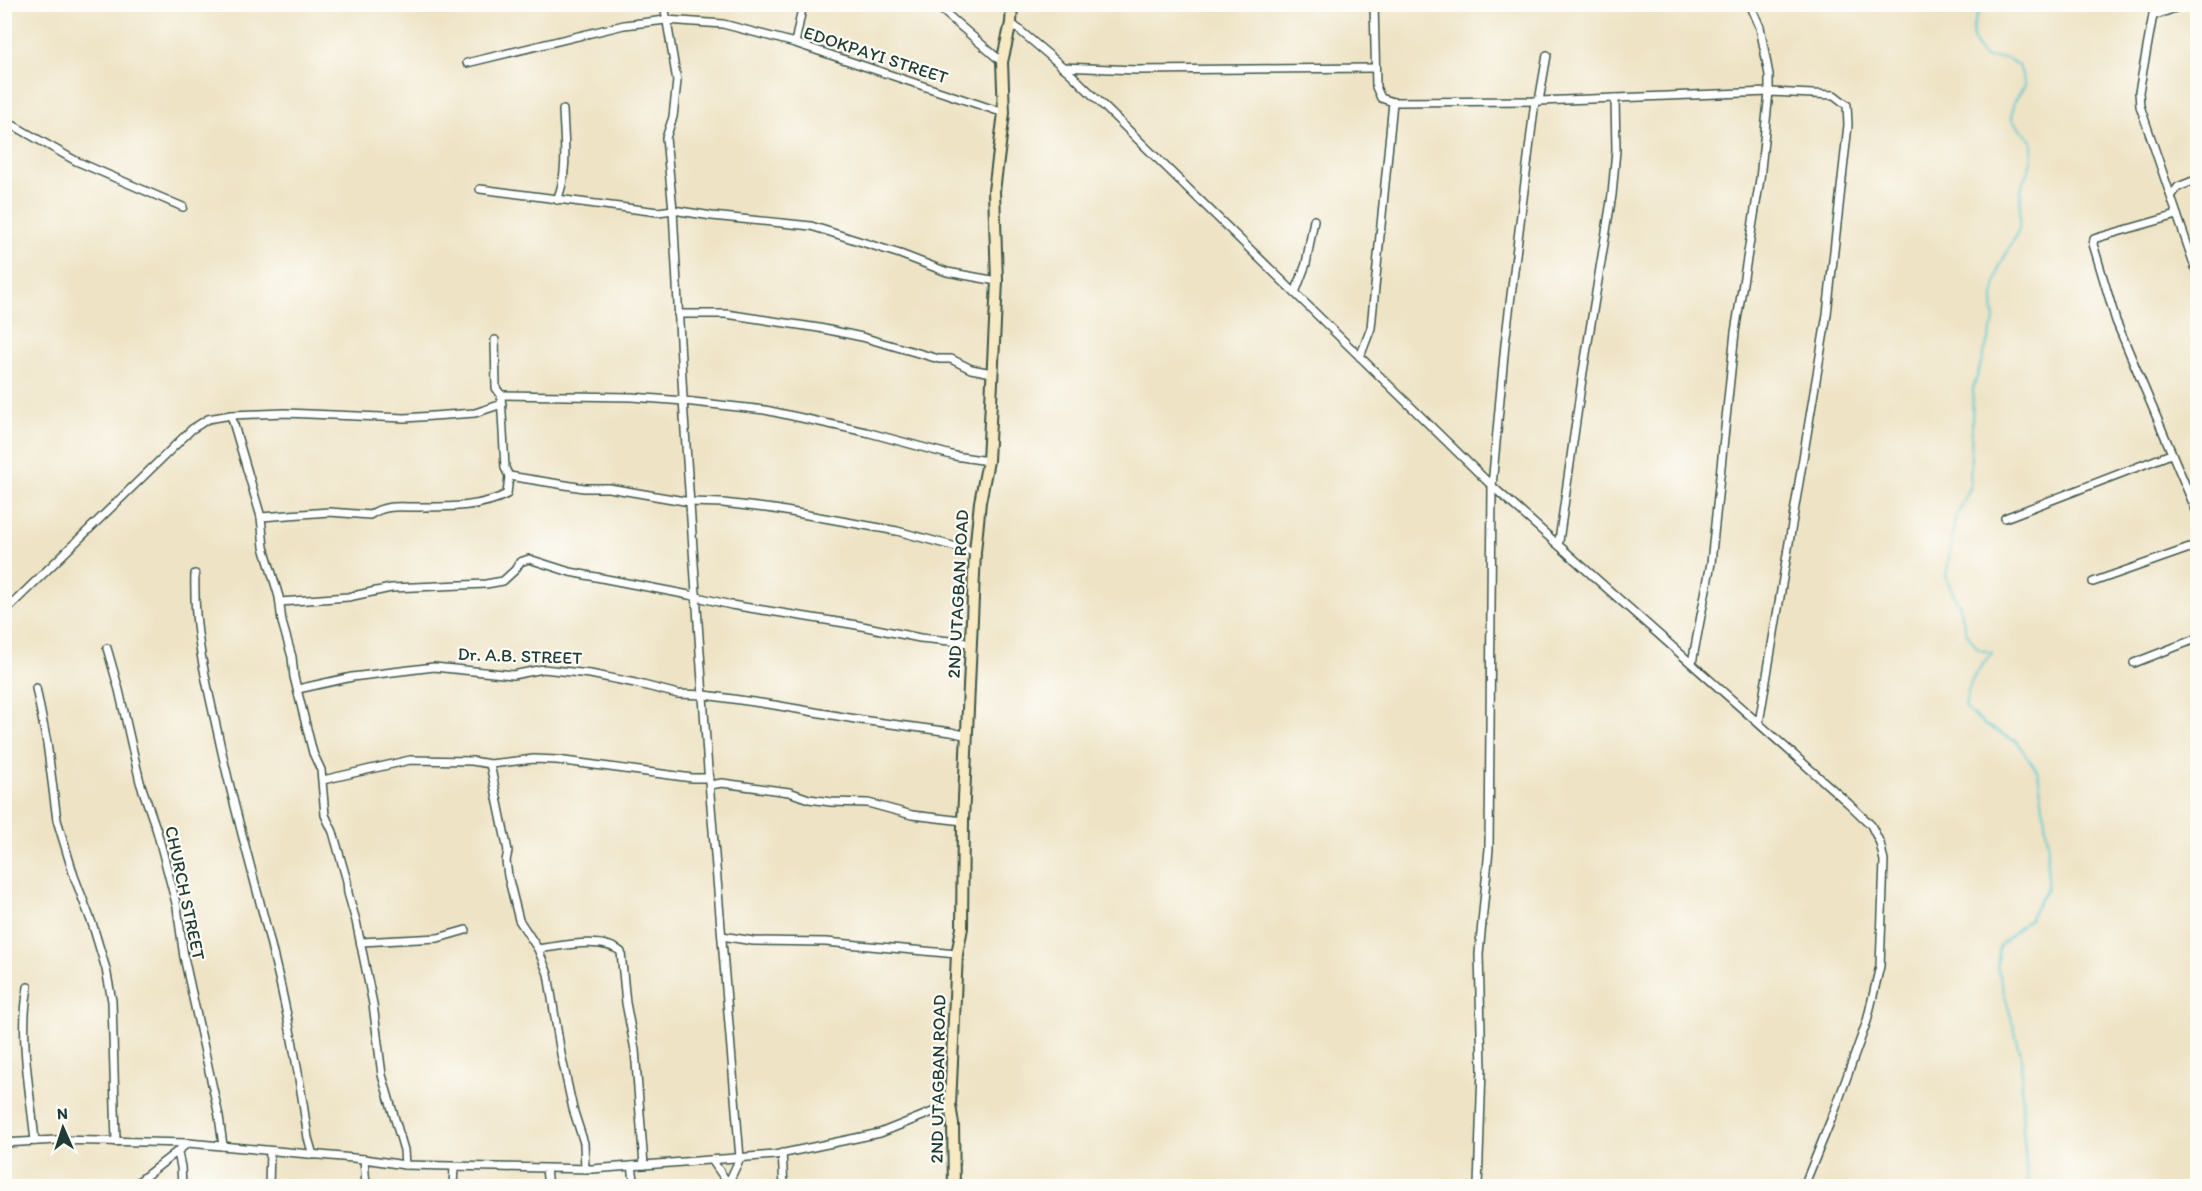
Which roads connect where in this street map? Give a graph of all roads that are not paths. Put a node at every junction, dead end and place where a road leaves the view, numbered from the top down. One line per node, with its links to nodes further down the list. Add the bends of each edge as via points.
1 (664, 4): 10 (street)
2 (803, 4): 12 (street)
3 (934, 4): 14 (street)
4 (1012, 4): 11 (street, 2ND UTAGBAN ROAD)
5 (1374, 4): 17 (street)
6 (1750, 4): 18 (street, via 1760,27)
7 (2155, 4): 9 (street)
8 (2186, 4): 9 (street)
9 (2153, 16): 27 (street, via 2140,106)
10 (666, 20): 12 (street, EDOKPAYI STREET, via 723,24); 15 (street, EDOKPAYI STREET, via 624,25); 30 (street, via 677,81 666,138)
11 (1011, 23): 14 (street, 2ND UTAGBAN ROAD); 16 (street)
12 (795, 43): 23 (street, EDOKPAYI STREET)
13 (1547, 55): 20 (street)
14 (1002, 62): 23 (street, 2ND UTAGBAN ROAD)
15 (467, 63)
16 (1062, 67): 17 (street); 35 (street)
17 (1376, 68): 21 (street, via 1376,87 1381,98)
18 (1769, 92): 19 (street); 63 (street, via 1736,332 1711,563); 68 (street, via 1834,94 1846,105 1848,125 1827,314)
19 (1615, 98): 20 (street); 52 (street, via 1612,195)
20 (1537, 101): 21 (street); 47 (street, via 1505,344)
21 (1393, 102): 38 (street, via 1371,328)
22 (563, 110): 28 (street, via 565,154)
23 (1004, 113): 34 (street, 2ND UTAGBAN ROAD, via 994,191)
24 (4, 120): 29 (street, via 76,161)
25 (2198, 179): 27 (street, via 2178,187)
26 (480, 189): 28 (street)
27 (2172, 195): 31 (street)
28 (557, 200): 30 (street, via 658,212)
29 (183, 207)
30 (673, 210): 34 (street, via 812,226 947,272); 36 (street)
31 (2177, 215): 33 (street); 44 (street, via 2094,239 2092,244 2116,321)
32 (1314, 220): 35 (street, via 1306,264)
33 (2197, 271)
34 (997, 281): 39 (street, 2ND UTAGBAN ROAD)
35 (1295, 293): 38 (street)
36 (678, 314): 39 (street, via 726,314 819,328); 41 (street)
37 (495, 340): 40 (street, via 496,388)
38 (1360, 357): 47 (street)
39 (992, 373): 45 (street, 2ND UTAGBAN ROAD)
40 (501, 395): 41 (street); 42 (street)
41 (684, 400): 45 (street, via 819,420); 48 (street)
42 (502, 404): 43 (street, via 475,413 405,418); 46 (street, via 505,468)
43 (231, 415): 50 (street); 59 (street, via 208,419 192,429)
44 (2171, 454): 49 (street); 51 (street)
45 (988, 461): 54 (street, 2ND UTAGBAN ROAD)
46 (509, 477): 48 (street); 50 (street, via 507,494 485,502 380,508 370,515 329,512)
47 (1492, 486): 63 (street); 109 (street, via 1489,849 1479,954 1482,1069)
48 (690, 502): 54 (street, via 774,509 897,531); 57 (street)
49 (2198, 514)
50 (261, 517): 58 (street, via 264,547)
51 (2005, 518)
52 (1559, 541)
53 (2198, 545): 56 (street)
54 (975, 552): 61 (street, 2ND UTAGBAN ROAD)
55 (195, 574): 89 (street, via 196,631 230,789 282,995)
56 (2093, 582)
57 (697, 598): 58 (street, via 570,572 530,559 519,562 503,581 391,588 348,597); 61 (street); 67 (street)
58 (280, 602): 66 (street)
59 (4, 612)
60 (2198, 638): 64 (street)
61 (970, 644): 69 (street, 2ND UTAGBAN ROAD)
62 (107, 648): 85 (street, CHURCH STREET, via 142,789 177,907)
63 (1692, 663): 68 (street)
64 (2134, 663)
65 (36, 688): 82 (street, via 48,742 57,820 93,926 112,1001)
66 (298, 688): 67 (street, Dr. A.B. STREET, via 434,667 513,675 543,669 678,694); 71 (street)
67 (705, 695): 69 (street, Dr. A.B. STREET); 72 (street)
68 (1758, 723): 110 (street, via 1871,825 1884,861 1880,966 1867,1021)
69 (968, 736): 73 (street, 2ND UTAGBAN ROAD)
70 (490, 764): 71 (street, via 410,760); 72 (street, via 557,760); 77 (street, via 508,852 511,892 519,920)
71 (323, 780): 76 (street, via 325,815 347,881)
72 (709, 781): 73 (street, via 789,792 809,799 868,803 912,815); 75 (street)
73 (963, 821): 78 (street, 2ND UTAGBAN ROAD, via 962,928)
74 (466, 930): 76 (street, via 438,938)
75 (722, 936): 78 (street); 90 (street)
76 (361, 942): 93 (street, via 382,1076)
77 (538, 949): 94 (street, via 583,943 614,946 621,952 635,1050); 98 (street, via 548,974 561,1054 584,1143)
78 (957, 954): 80 (street, 2ND UTAGBAN ROAD)
79 (28, 987): 81 (street, via 24,1029)
80 (950, 1105): 88 (street, via 880,1132); 108 (street, 2ND UTAGBAN ROAD)
81 (36, 1142): 82 (street); 83 (street)
82 (116, 1142): 84 (street)
83 (4, 1143)
84 (188, 1143): 85 (street); 87 (street)
85 (223, 1146): 86 (street)
86 (270, 1151): 89 (street); 102 (street)
87 (178, 1153): 100 (street); 101 (street)
88 (782, 1153): 90 (street); 107 (street)
89 (313, 1155): 91 (street)
90 (740, 1158): 92 (street); 99 (street)
91 (364, 1159): 93 (street); 103 (street)
92 (712, 1160): 94 (street); 99 (street)
93 (405, 1165): 96 (street)
94 (644, 1165): 95 (street)
95 (632, 1166): 98 (street); 106 (street)
96 (454, 1167): 97 (street); 104 (street)
97 (546, 1168): 98 (street); 105 (street)
98 (585, 1169)
99 (727, 1184)
100 (134, 1186)
101 (182, 1186)
102 (269, 1186)
103 (366, 1186)
104 (453, 1186)
105 (548, 1186)
106 (635, 1186)
107 (784, 1186)
108 (954, 1186)
109 (1478, 1186)
110 (1804, 1186)

